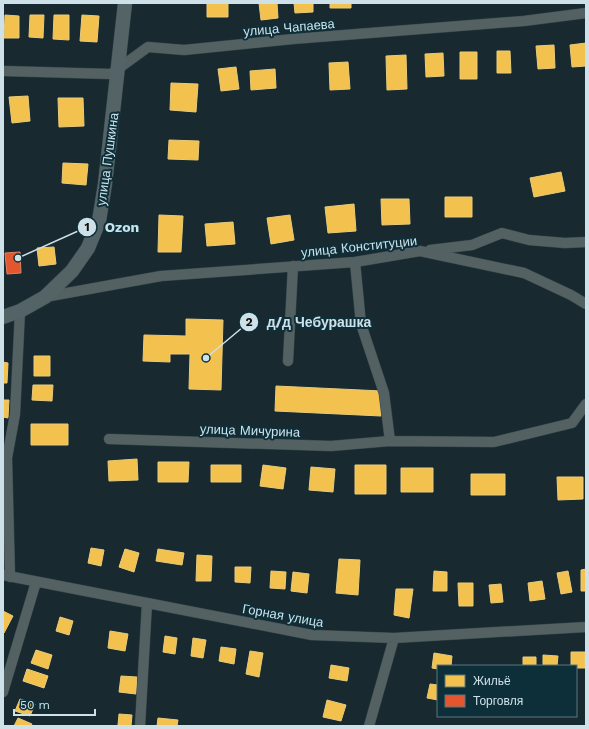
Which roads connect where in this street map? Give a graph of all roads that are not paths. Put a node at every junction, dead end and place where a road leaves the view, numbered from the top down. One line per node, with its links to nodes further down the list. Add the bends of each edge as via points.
1 (125, 3): 3 (main road, улица Пушкина)
2 (586, 13): 3 (street, улица Чапаева, via 524,21 184,50 148,47)
3 (118, 69): 4 (street, улица Чапаева, via 111,74); 9 (main road, улица Пушкина, via 105,184 98,221 88,248 72,271)
4 (3, 72)
5 (586, 242): 6 (street, via 529,240 502,233 472,245)
6 (420, 251): 7 (street, улица Конституции); 10 (street, улица Конституции, via 524,273)
7 (355, 262): 8 (street, улица Конституции); 16 (street, via 361,324 384,393)
8 (293, 266): 9 (street, улица Конституции, via 161,276); 13 (street, улица Конституции)
9 (45, 297): 11 (main road, улица Пушкина)
10 (586, 304)
11 (20, 311): 12 (main road, улица Пушкина); 17 (street, via 15,414 7,458)
12 (3, 317)
13 (288, 361)
14 (586, 404): 16 (street, улица Мичурина, via 572,423 494,442)
15 (109, 439): 16 (street, улица Мичурина, via 330,446)
16 (390, 441)
17 (6, 576): 18 (street, Горная улица)
18 (36, 582): 19 (street, Горная улица); 22 (street)
19 (147, 603): 21 (street, Горная улица, via 312,635); 23 (street)
20 (586, 627): 21 (street, Горная улица)
21 (394, 638): 24 (street)
22 (3, 692)
23 (140, 726)
24 (369, 726)

